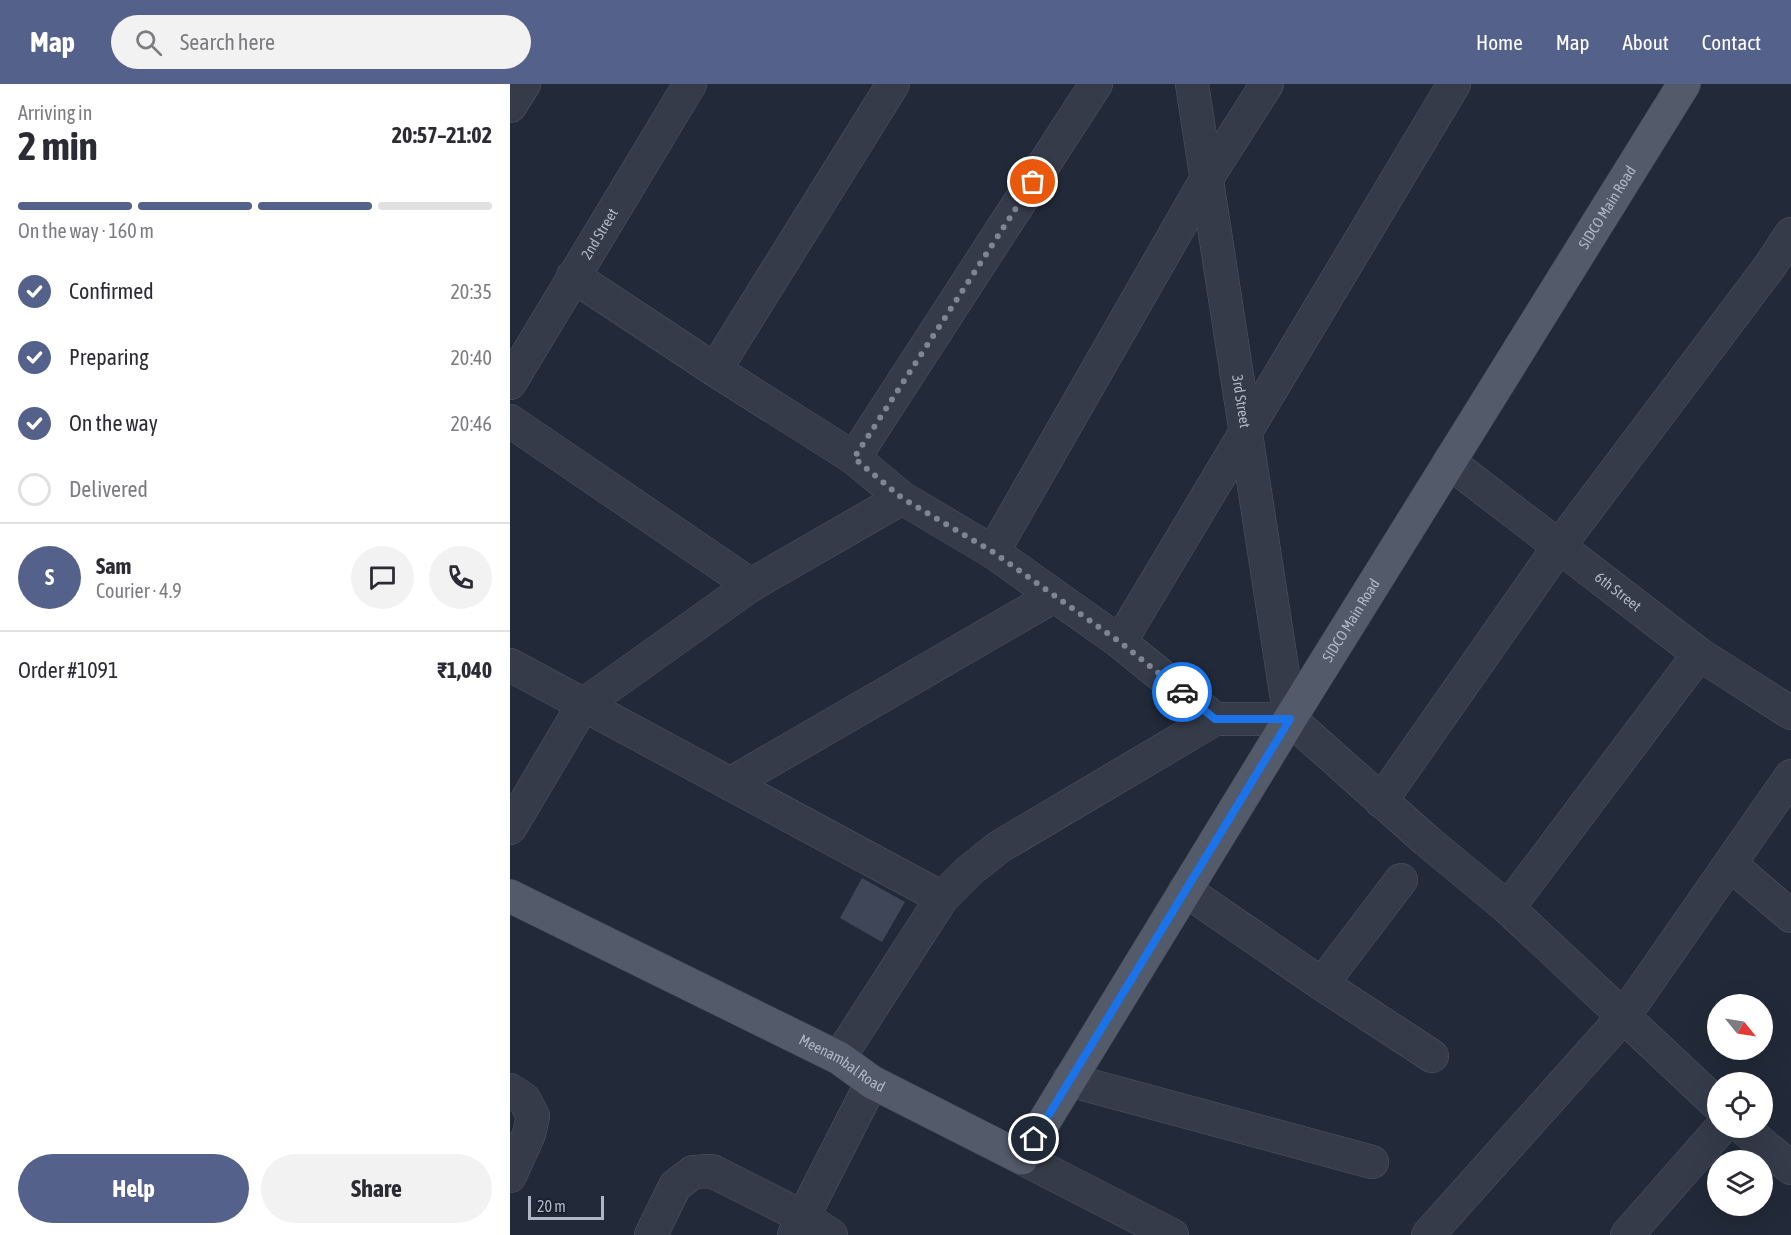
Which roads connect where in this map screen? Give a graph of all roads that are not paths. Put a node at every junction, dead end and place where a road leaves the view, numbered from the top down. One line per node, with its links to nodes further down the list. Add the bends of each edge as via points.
1 (524, 84): 9 (street)
2 (690, 84): 13 (street, 2nd Street)
3 (893, 84): 15 (street)
4 (1096, 84): 19 (street)
5 (1192, 84): 10 (street, 3rd Street)
6 (1267, 84): 10 (street)
7 (1454, 84): 18 (street)
8 (1683, 84): 20 (main road, SIDCO Main Road)
9 (510, 106)
10 (1207, 178): 18 (street, 3rd Street); 23 (street)
11 (1791, 234): 12 (street)
12 (1780, 273): 22 (street)
13 (573, 276): 14 (street, 2nd Street); 15 (street)
14 (522, 335): 16 (street, 2nd Street)
15 (715, 370): 19 (street)
16 (510, 383)
17 (510, 421): 24 (street)
18 (1245, 434): 26 (street); 32 (street, 3rd Street)
19 (854, 458): 21 (street)
20 (1449, 462): 22 (street, 6th Street); 32 (main road, SIDCO Main Road)
21 (902, 498): 23 (street); 24 (street)
22 (1560, 545): 27 (street, 6th Street); 35 (street)
23 (993, 552): 25 (street)
24 (751, 585): 29 (street)
25 (1054, 596): 26 (street); 34 (street)
26 (1120, 642): 31 (street)
27 (1699, 654): 30 (street, 6th Street); 42 (street)
28 (510, 665): 29 (street)
29 (583, 705): 34 (street); 36 (street)
30 (1791, 713)
31 (1215, 719): 32 (street); 41 (street, via 999,847)
32 (1290, 719): 35 (street); 39 (main road, SIDCO Main Road)
33 (1791, 776): 37 (street)
34 (730, 784): 41 (street)
35 (1380, 801): 42 (street)
36 (510, 828)
37 (1730, 864): 43 (street); 45 (street)
38 (1401, 879): 44 (street)
39 (1185, 890): 44 (street); 48 (main road, SIDCO Main Road)
40 (510, 896): 47 (main road, Meenambal Road)
41 (942, 898): 47 (street)
42 (1508, 908): 45 (street)
43 (1791, 916)
44 (1322, 984): 46 (street)
45 (1624, 1016): 51 (street); 62 (street)
46 (1432, 1056)
47 (839, 1059): 49 (main road, Meenambal Road)
48 (1069, 1080): 54 (main road, SIDCO Main Road); 55 (street)
49 (872, 1082): 54 (main road, Meenambal Road); 58 (street)
50 (510, 1090): 57 (street, via 524,1099 533,1116)
51 (1707, 1095)
52 (1712, 1138): 63 (street)
53 (1755, 1138): 56 (street)
54 (1022, 1158): 61 (street, Meenambal Road)
55 (1372, 1162)
56 (1791, 1168)
57 (510, 1176)
58 (798, 1226): 59 (street, via 712,1172 693,1172 675,1186); 60 (street)
59 (651, 1235)
60 (831, 1235)
61 (1172, 1235)
62 (1428, 1235)
63 (1627, 1235)

